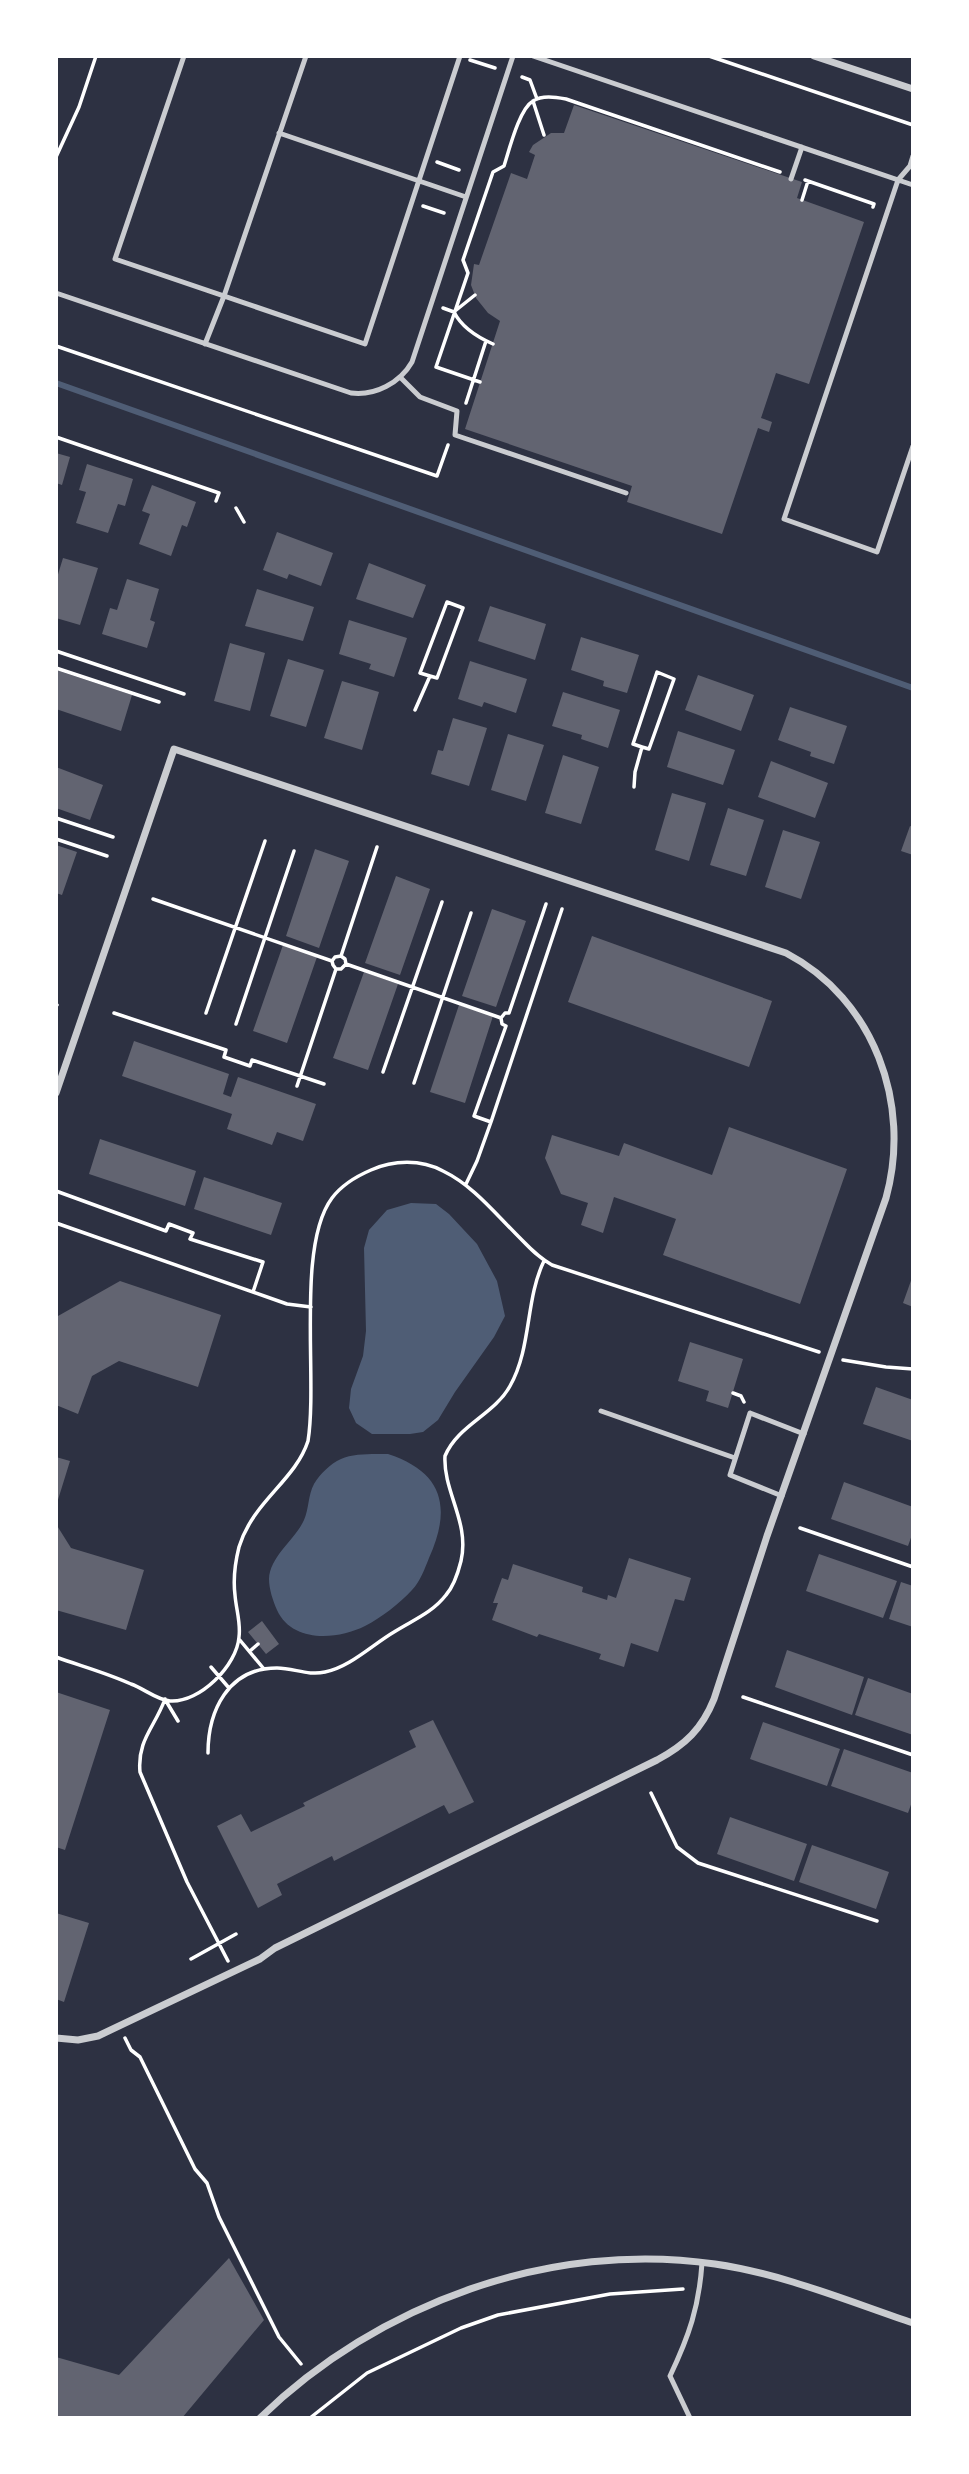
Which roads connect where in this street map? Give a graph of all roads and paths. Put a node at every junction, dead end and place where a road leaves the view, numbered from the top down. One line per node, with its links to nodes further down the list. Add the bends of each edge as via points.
1 (96, 56): 21 (path)
2 (184, 56): 36 (lane, via 115,259)
3 (306, 56): 17 (lane)
4 (460, 56): 27 (lane)
5 (513, 56): 29 (lane)
6 (533, 56): 19 (lane)
7 (709, 56): 16 (path)
8 (814, 56): 14 (street)
9 (471, 60): 10 (path)
10 (495, 68)
11 (536, 71): 13 (path)
12 (522, 77): 13 (path)
13 (530, 80): 15 (path)
14 (913, 89)
15 (535, 100): 18 (path); 24 (path, via 566,99); 37 (path, via 524,110 504,166 494,172 463,260 468,273)
16 (913, 125)
17 (279, 133): 27 (lane); 36 (lane)
18 (544, 135)
19 (802, 147): 25 (lane); 26 (lane)
20 (913, 156): 26 (lane)
21 (56, 157)
22 (436, 162): 23 (path)
23 (459, 170)
24 (780, 172)
25 (791, 179)
26 (898, 180): 28 (lane); 48 (lane, via 784,519 877,552)
27 (418, 181): 29 (lane); 36 (lane, via 365,344)
28 (913, 185)
29 (466, 198): 42 (lane, via 415,355)
30 (802, 200): 33 (path, via 805,180 874,204)
31 (422, 206): 32 (path)
32 (444, 213)
33 (870, 217)
34 (56, 293): 39 (lane)
35 (475, 295): 37 (path)
36 (224, 296): 39 (lane)
37 (454, 312): 38 (path, via 463,325); 43 (path, via 436,367)
38 (486, 341): 40 (path); 43 (path)
39 (205, 344): 42 (lane, via 351,393 374,391)
40 (493, 344)
41 (56, 346): 47 (path, via 437,476)
42 (400, 377): 45 (lane, via 420,397)
43 (473, 380): 44 (path); 45 (path, via 466,405)
44 (480, 382)
45 (457, 411): 49 (lane, via 455,435)
46 (56, 437): 50 (path, via 219,493)
47 (449, 443)
48 (913, 446)
49 (626, 493)
50 (216, 501)
51 (236, 508): 52 (path)
52 (244, 522)
53 (56, 651): 56 (path)
54 (56, 668): 57 (path)
55 (430, 676): 55 (path, via 437,678 463,607 447,602 420,673); 58 (path)
56 (184, 694)
57 (159, 702)
58 (415, 710)
59 (642, 747): 59 (path, via 649,749 674,679 657,672 633,744); 60 (path)
60 (634, 787)
61 (56, 818): 62 (path)
62 (113, 837)
63 (56, 839): 67 (path)
64 (265, 841): 73 (path)
65 (377, 847): 75 (path)
66 (294, 851): 74 (path)
67 (107, 856)
68 (153, 899): 73 (path)
69 (442, 902): 79 (path)
70 (546, 904): 83 (path, via 509,1013)
71 (562, 909): 91 (path)
72 (471, 913): 80 (path)
73 (235, 928): 74 (path); 82 (path)
74 (267, 938): 76 (path); 84 (path)
75 (341, 956): 76 (path); 77 (path)
76 (332, 961): 78 (path)
77 (346, 964): 78 (path); 79 (path)
78 (336, 969): 86 (path)
79 (413, 988): 80 (path); 85 (path)
80 (443, 998): 83 (path); 87 (path)
81 (114, 1013): 86 (path, via 226,1050 224,1058 250,1066 252,1060)
82 (206, 1013)
83 (501, 1018): 91 (path, via 506,1026 474,1116)
84 (236, 1024)
85 (383, 1072)
86 (300, 1075): 88 (path); 89 (path)
87 (414, 1083)
88 (324, 1084)
89 (297, 1086)
90 (56, 1093): 104 (street, via 174,749 786,953 824,978 858,1017 885,1074 895,1126 894,1165 886,1198)
91 (491, 1122): 92 (path)
92 (466, 1184): 95 (path); 97 (path, via 438,1168 411,1163 383,1165 348,1181 331,1200 318,1231)
93 (56, 1191): 96 (path, via 166,1231 169,1224 193,1233 190,1239 263,1262)
94 (56, 1223): 96 (path)
95 (544, 1261): 98 (path); 114 (path, via 536,1280 522,1357 511,1384 500,1401 455,1438 445,1456 463,1541 451,1590 421,1618 338,1668 312,1674)
96 (253, 1292): 97 (path)
97 (312, 1307): 109 (path, via 308,1441 300,1458 257,1510 240,1544 234,1581)
98 (818, 1352)
99 (846, 1361): 100 (path)
100 (913, 1368)
101 (733, 1393): 102 (path)
102 (741, 1396)
103 (601, 1411): 105 (lane)
104 (804, 1434): 105 (lane, via 750,1413); 106 (street)
105 (735, 1458): 106 (lane, via 730,1475)
106 (782, 1496): 128 (street, via 714,1699 703,1723 688,1740 657,1760 110,2031 78,2040)
107 (800, 1528): 108 (path)
108 (913, 1567)
109 (239, 1639): 111 (path); 115 (path, via 232,1660)
110 (258, 1644): 111 (path)
111 (250, 1651): 114 (path)
112 (56, 1657): 118 (path)
113 (211, 1667): 115 (path)
114 (264, 1669): 116 (path)
115 (219, 1677): 116 (path); 118 (path, via 185,1698)
116 (229, 1688): 120 (path, via 214,1713)
117 (743, 1697): 121 (path)
118 (165, 1699): 119 (path); 125 (path, via 142,1744 140,1772 187,1882)
119 (178, 1721)
120 (208, 1753)
121 (913, 1755)
122 (651, 1793): 123 (path, via 677,1847 698,1863)
123 (877, 1921)
124 (236, 1934): 125 (path)
125 (220, 1944): 126 (path); 127 (path)
126 (191, 1959)
127 (227, 1959)
128 (56, 2038)
129 (131, 2050): 133 (path, via 140,2057 195,2169 207,2183 219,2217 279,2337)
130 (702, 2263): 132 (street, via 786,2280); 134 (street, via 636,2259 580,2263 474,2288 413,2313 352,2346 298,2383); 136 (lane, via 699,2298 670,2376)
131 (682, 2289): 135 (path, via 610,2294 498,2315 367,2373)
132 (913, 2323)
133 (295, 2354)
134 (260, 2418)
135 (310, 2418)
136 (690, 2418)

